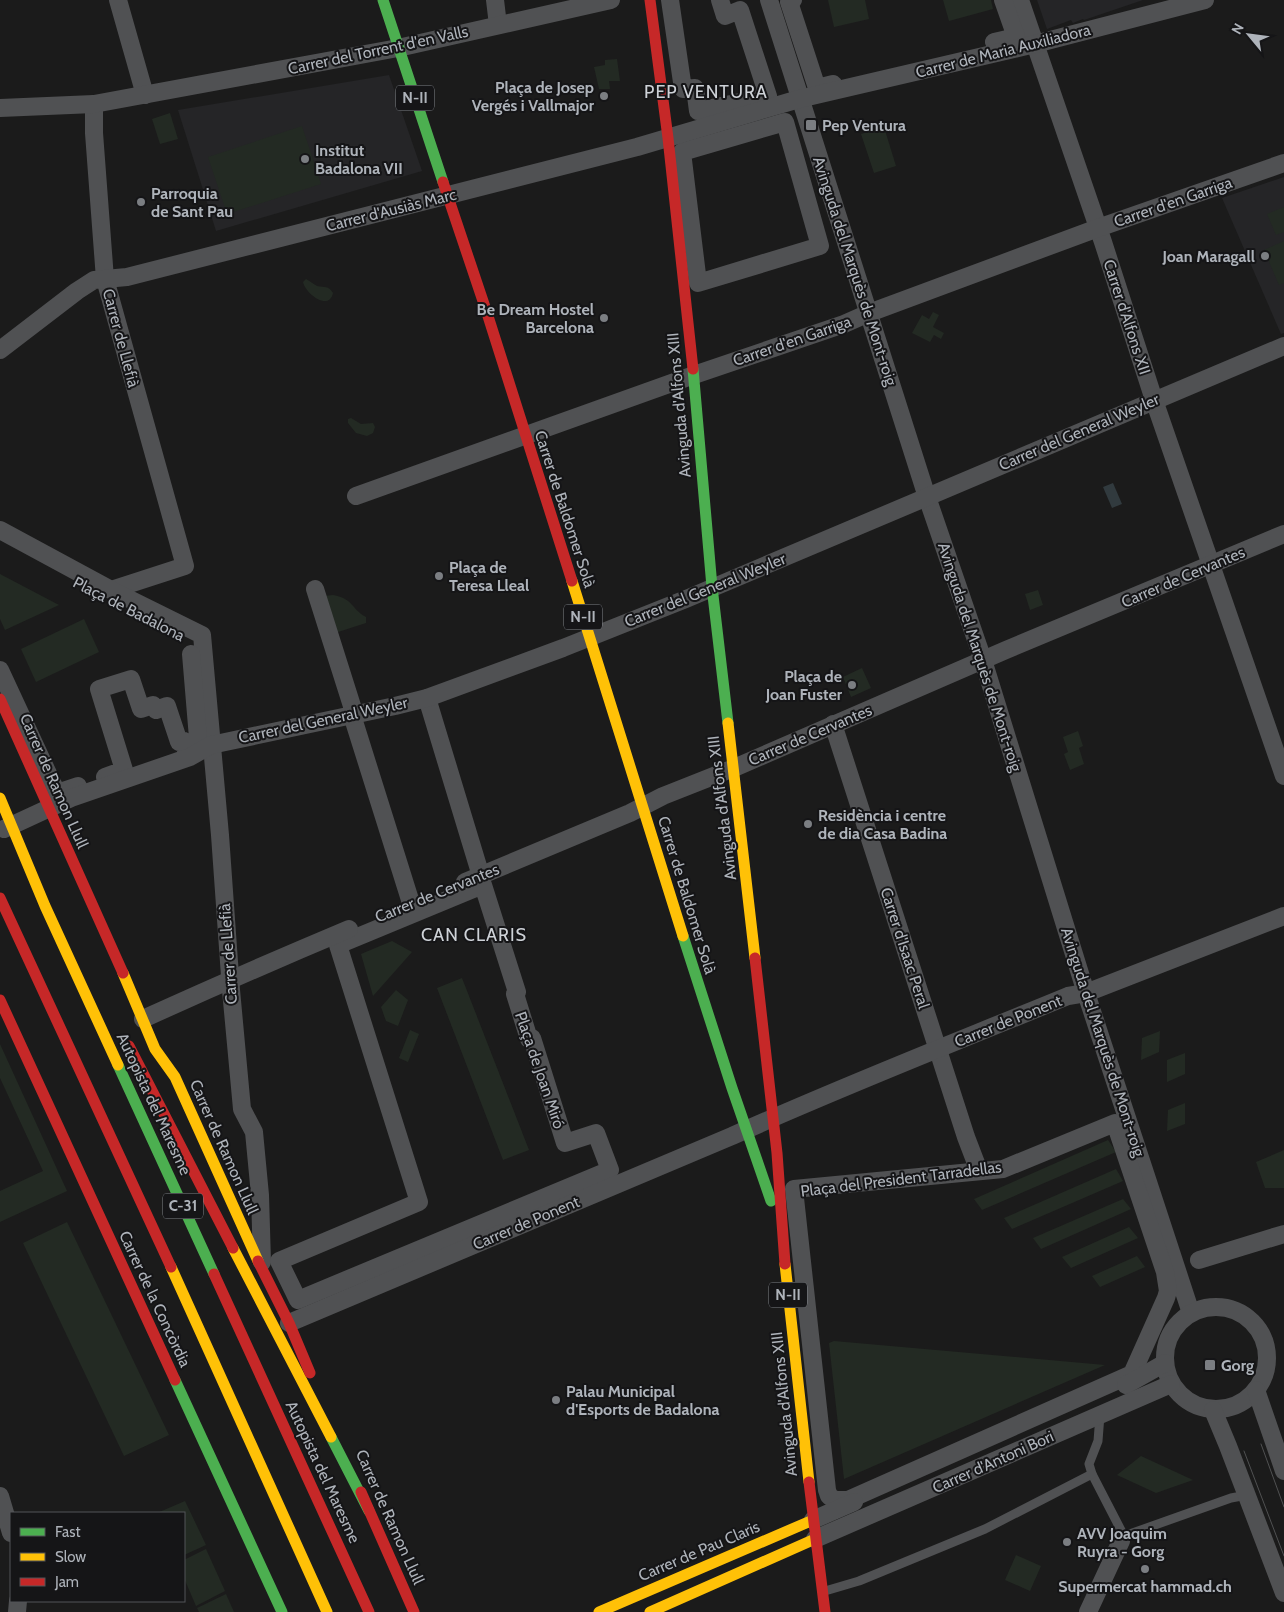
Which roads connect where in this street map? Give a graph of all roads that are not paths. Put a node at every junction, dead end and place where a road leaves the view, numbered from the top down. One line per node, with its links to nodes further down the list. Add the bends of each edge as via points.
1 (118, 0): 16 (street)
2 (383, 0): 15 (main road, Carrer de Baldomer Solà / N-II)
3 (496, 0): 13 (street)
4 (611, 0): 13 (street, Carrer del Torrent d'en Valls)
5 (650, 0): 20 (main road, Avinguda d'Alfons XIII / N-II)
6 (670, 0): 7 (street, via 683,89 695,88 698,110 768,96 740,10 725,16)
7 (720, 0)
8 (769, 0): 17 (street, Avinguda del Marquès de Mont-roig)
9 (793, 0): 10 (street, via 789,2 818,88 1016,37)
10 (1003, 0)
11 (1020, 0): 14 (street, Carrer d'Alfons XII)
12 (1205, 0): 14 (street, Carrer de Maria Auxiliadora)
13 (498, 25): 15 (street, Carrer del Torrent d'en Valls)
14 (1035, 44): 17 (street, Carrer de Maria Auxiliadora); 23 (street, Carrer d'Alfons XII)
15 (398, 48): 16 (street, Carrer del Torrent d'en Valls); 22 (main road, Carrer de Baldomer Solà / N-II)
16 (145, 95): 18 (street, Carrer del Torrent d'en Valls)
17 (799, 99): 20 (street, Carrer d'Ausiàs Marc); 26 (street, Avinguda del Marquès de Mont-roig)
18 (94, 104): 19 (street, Carrer del Torrent d'en Valls); 24 (street, Carrer de Llefià)
19 (0, 108)
20 (668, 138): 22 (street, Carrer d'Ausiàs Marc); 29 (main road, Avinguda d'Alfons XIII / N-II)
21 (1284, 163): 23 (street, Carrer d'en Garriga)
22 (447, 195): 24 (street, Carrer d'Ausiàs Marc, via 127,277); 31 (main road, Carrer de Baldomer Solà / N-II)
23 (1098, 228): 26 (street, Carrer d'en Garriga); 30 (street, Carrer d'Alfons XII)
24 (105, 279): 28 (street, Carrer d'Ausiàs Marc, via 94,280 77,291); 40 (street, Carrer de Llefià, via 185,566)
25 (698, 283): 25 (street, via 820,246 785,122 682,152)
26 (869, 313): 29 (street, Carrer d'en Garriga); 33 (street, Avinguda del Marquès de Mont-roig)
27 (1284, 346): 30 (street, Carrer del General Weyler)
28 (0, 350)
29 (694, 375): 31 (street, Carrer d'en Garriga); 38 (main road, Avinguda d'Alfons XIII / N-II)
30 (1154, 400): 33 (street, Carrer del General Weyler); 37 (street, Carrer d'Alfons XII)
31 (524, 435): 32 (street, Carrer d'en Garriga); 42 (main road, Carrer de Baldomer Solà / N-II)
32 (356, 496)
33 (928, 497): 38 (street, Carrer del General Weyler); 43 (street, Avinguda del Marquès de Mont-roig)
34 (0, 530): 40 (street, Plaça de Badalona)
35 (1284, 534): 37 (street, Carrer de Cervantes)
36 (0, 541): 44 (street, Plaça de Badalona, via 170,632 175,630 186,636 190,644 198,742 186,750 184,741 178,742 167,706 156,710 153,705 141,709 131,679 98,688 124,770 57,793)
37 (1212, 565): 43 (street, Carrer de Cervantes); 51 (street, Carrer d'Alfons XII)
38 (712, 587): 42 (street, Carrer del General Weyler); 50 (main road, Avinguda d'Alfons XIII / N-II)
39 (315, 589): 47 (street, via 352,706)
40 (111, 590): 41 (street, Plaça de Badalona)
41 (202, 635): 49 (street, Carrer de Llefià)
42 (588, 638): 45 (street, Carrer del General Weyler); 53 (main road, Carrer de Baldomer Solà / N-II)
43 (983, 660): 48 (street, Carrer de Cervantes); 62 (street, Avinguda del Marquès de Mont-roig)
44 (0, 670)
45 (427, 698): 47 (street, Carrer del General Weyler); 55 (street)
46 (0, 699): 64 (main road, Carrer de Ramon Llull)
47 (352, 715): 49 (street, Carrer del General Weyler); 57 (street)
48 (832, 724): 50 (street, Carrer de Cervantes); 66 (street, Carrer d'Isaac Peral)
49 (211, 745): 54 (street, Carrer del General Weyler, via 190,757 66,800); 60 (street, Carrer de Llefià)
50 (734, 768): 53 (street, Carrer de Cervantes); 68 (main road, Avinguda d'Alfons XIII / N-II)
51 (1284, 776)
52 (0, 798): 58 (main road, Autopista del Maresme / C-31)
53 (642, 806): 55 (street, Carrer de Cervantes); 67 (main road, Carrer de Baldomer Solà / N-II)
54 (0, 830)
55 (481, 876): 57 (street, Carrer de Cervantes)
56 (0, 898): 95 (main road, C-31)
57 (411, 903): 60 (street, Carrer de Cervantes)
58 (45, 906): 61 (main road); 96 (main road, Autopista del Maresme / C-31)
59 (1284, 916): 62 (street, Carrer de Ponent)
60 (230, 980): 64 (street, Carrer de Cervantes); 75 (street, Carrer de Llefià, via 242,1109 254,1132)
61 (93, 981)
62 (1086, 993): 66 (street, Carrer de Ponent, via 1068,996); 76 (street, Avinguda del Marquès de Mont-roig)
63 (0, 1000): 94 (main road, Carrer de la Concòrdia)
64 (143, 1019): 75 (main road, Carrer de Ramon Llull, via 155,1049 175,1077)
65 (126, 1040): 87 (main road)
66 (938, 1049): 68 (street, Carrer de Ponent); 70 (street, Carrer d'Isaac Peral)
67 (738, 1106): 68 (street, via 745,1113); 69 (main road, Carrer de Baldomer Solà / N-II)
68 (768, 1120): 69 (street, Carrer de Ponent); 72 (main road, Avinguda d'Alfons XIII / N-II, via 777,1153)
69 (746, 1130): 72 (main road, Carrer de Baldomer Solà / N-II); 77 (street, Carrer de Ponent)
70 (979, 1171): 70 (street, Plaça del President Tarradellas, via 794,1190 826,1490 835,1500 848,1500 1132,1374 1166,1298 1166,1278 1115,1123 1003,1168)
71 (419, 1202): 71 (street, Plaça de Joan Miró, via 279,1260 298,1300 610,1170 596,1133 565,1143 532,1038 514,994 517,992 483,885 338,945)
72 (782, 1228): 88 (main road, Avinguda d'Alfons XIII / N-II)
73 (1284, 1234): 74 (street)
74 (1199, 1260)
75 (262, 1270): 77 (main road, Carrer de Ramon Llull)
76 (1191, 1313): 78 (street, via 1180,1321 1170,1336); 80 (street, via 1222,1307 1245,1315 1255,1324 1268,1358 1263,1380)
77 (289, 1323): 87 (main road, Carrer de Ramon Llull)
78 (1165, 1363): 79 (street); 88 (street, Carrer d'Antoni Bori, via 1128,1385)
79 (1171, 1384): 81 (street, via 1190,1403); 82 (street, Carrer d'Antoni Bori)
80 (1256, 1390): 81 (street, via 1235,1406); 83 (street)
81 (1213, 1410): 85 (street)
82 (1100, 1415): 84 (lane, via 1098,1441 1089,1464); 90 (street, Carrer d'Antoni Bori)
83 (1282, 1461)
84 (1092, 1474): 85 (lane, via 1124,1536); 92 (lane, via 985,1529)
85 (1246, 1495): 93 (street)
86 (0, 1496): 89 (street)
87 (369, 1511): 97 (main road, Carrer de Ramon Llull)
88 (813, 1520): 90 (main road, Avinguda d'Alfons XIII / N-II); 98 (main road, Carrer de Pau Claris)
89 (10, 1530)
90 (815, 1539): 92 (main road, Avinguda d'Alfons XIII / N-II); 99 (main road)
91 (1121, 1541): 101 (street)
92 (822, 1592): 100 (main road, Avinguda d'Alfons XIII / N-II)
93 (1284, 1593)
94 (282, 1612)
95 (327, 1612)
96 (369, 1612)
97 (414, 1612)
98 (598, 1612)
99 (650, 1612)
100 (824, 1612)
101 (1088, 1612)

